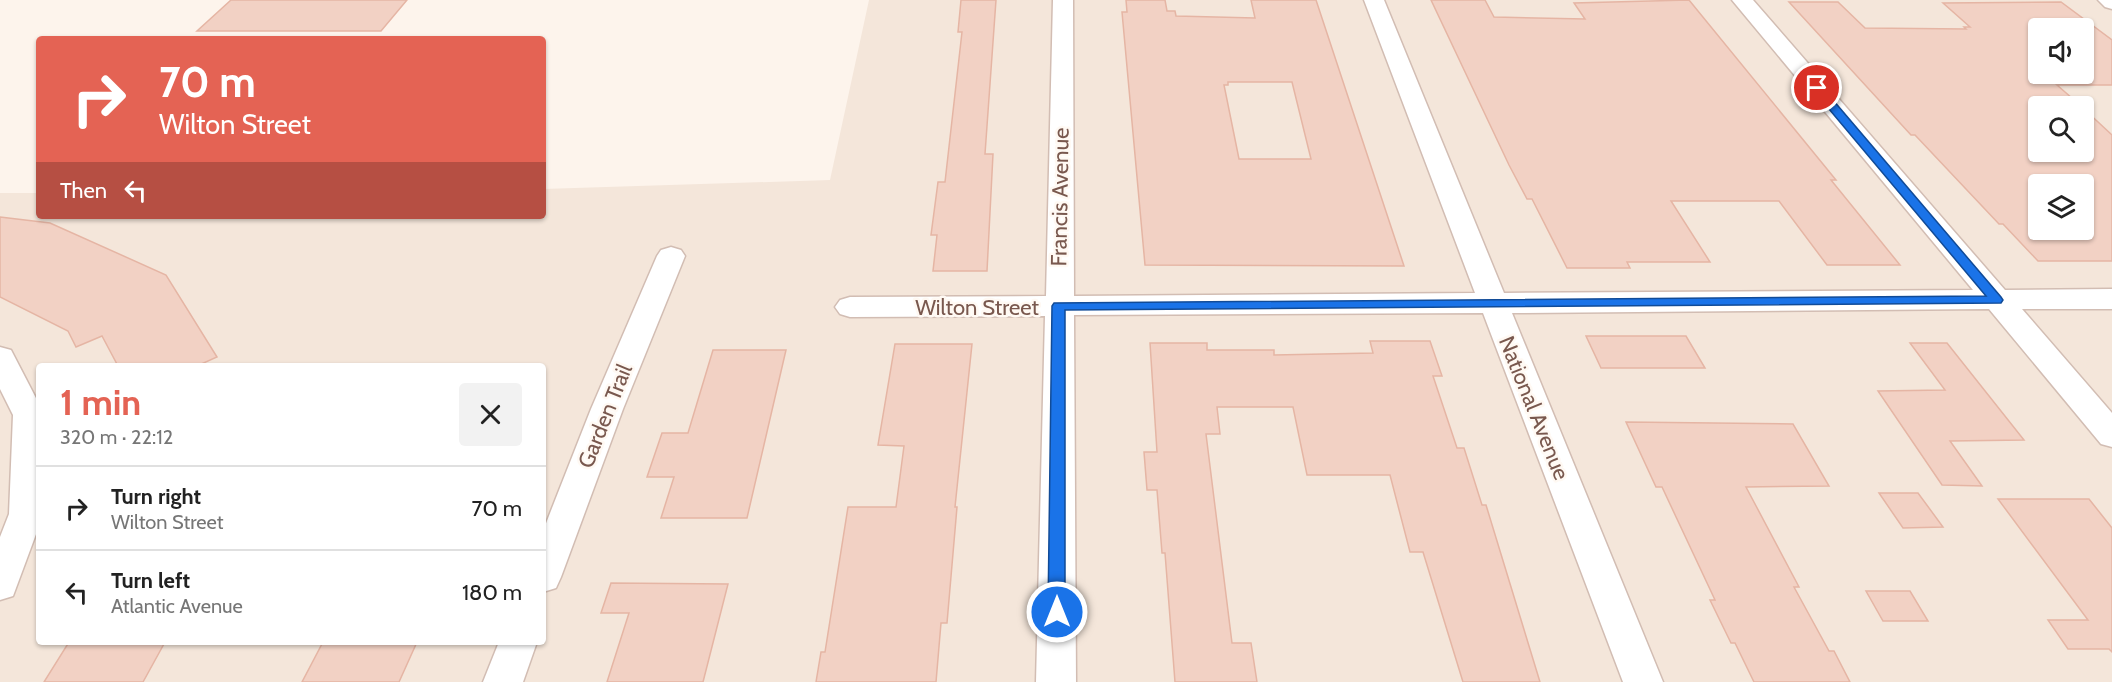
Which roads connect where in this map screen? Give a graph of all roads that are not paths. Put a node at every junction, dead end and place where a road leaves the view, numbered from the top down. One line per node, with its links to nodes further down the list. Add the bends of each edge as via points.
1 (1063, 0): 10 (street, Francis Avenue)
2 (1374, 0): 9 (street, National Avenue)
3 (1742, 0): 8 (street)
4 (2108, 0): 5 (street)
5 (2112, 3)
6 (671, 256): 14 (street, Garden Trail)
7 (2112, 299): 8 (street, Wilton Street)
8 (1996, 300): 9 (street, Wilton Street); 13 (street)
9 (1492, 304): 10 (street, Wilton Street); 19 (street, National Avenue)
10 (1059, 306): 11 (street, Wilton Street); 18 (street, Francis Avenue)
11 (850, 307)
12 (0, 358): 15 (street, via 29,415 26,514)
13 (2112, 435)
14 (546, 569)
15 (0, 585)
16 (517, 645): 17 (street)
17 (503, 682)
18 (1056, 682)
19 (1642, 682)

